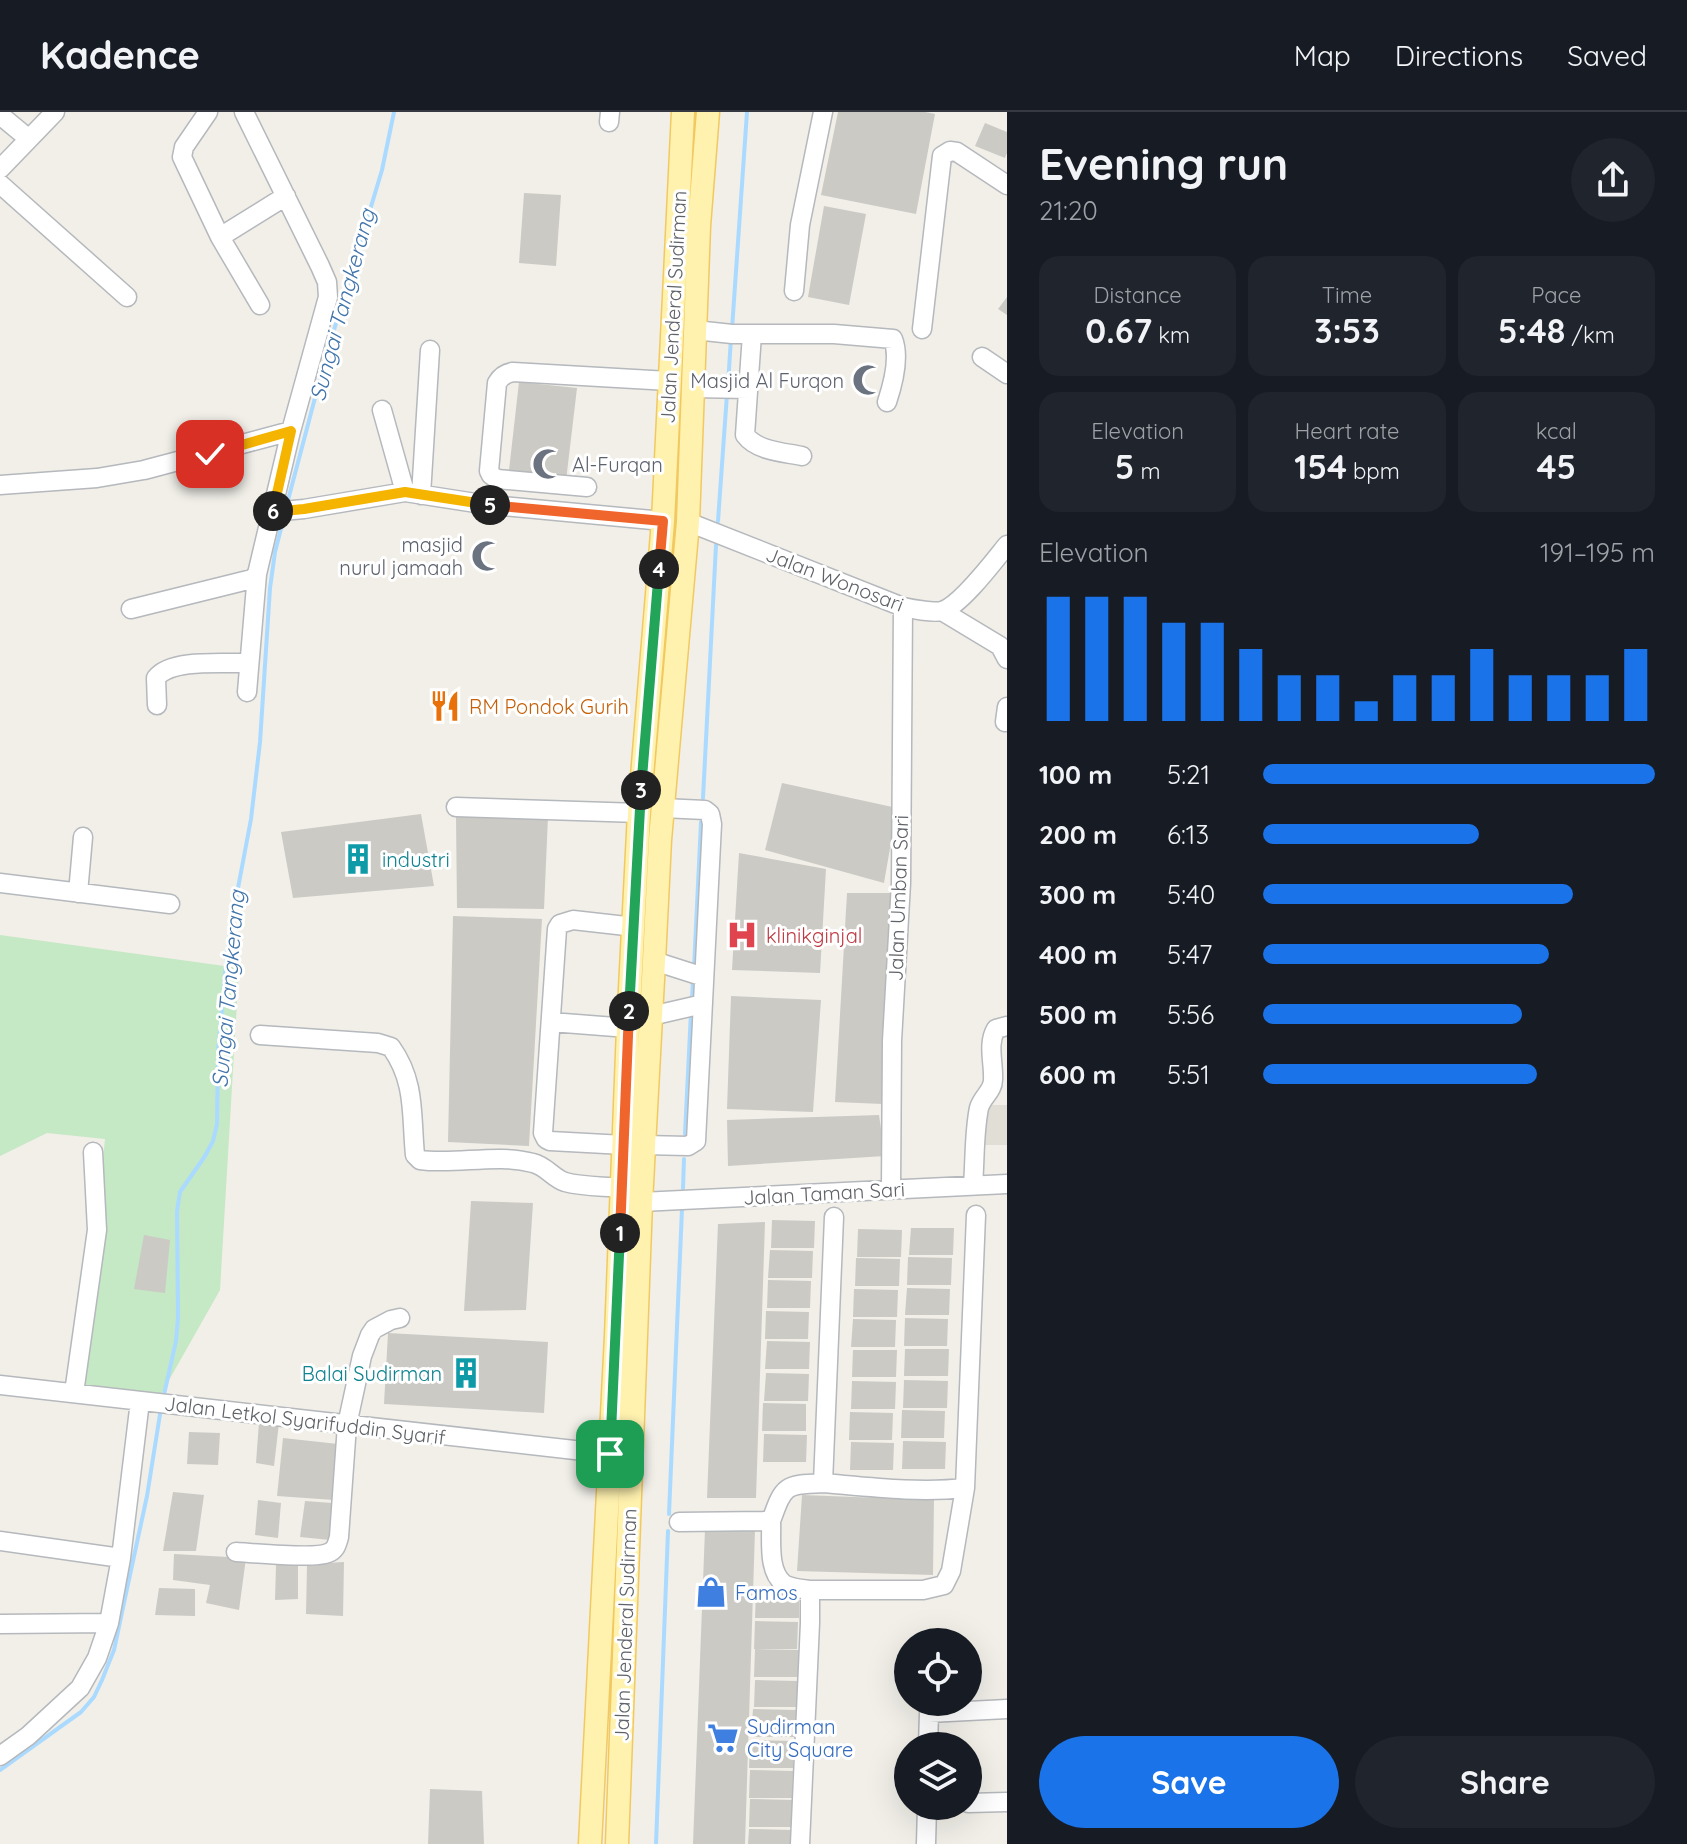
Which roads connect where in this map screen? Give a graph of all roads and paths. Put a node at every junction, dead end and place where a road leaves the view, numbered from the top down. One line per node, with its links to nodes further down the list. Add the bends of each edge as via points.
1 (55, 112): 8 (street)
2 (208, 112): 13 (street, via 181,154)
3 (244, 112): 12 (street)
4 (683, 112): 23 (main road, Jalan Jenderal Sudirman)
5 (708, 112): 18 (main road, Jalan Jenderal Sudirman, via 699,226)
6 (823, 112): 14 (street, via 800,225)
7 (0, 115): 8 (street)
8 (29, 139): 9 (street)
9 (0, 169)
10 (0, 184): 15 (street)
11 (1007, 185): 17 (street, via 957,152 942,156)
12 (286, 196): 13 (street); 28 (street, via 328,292)
13 (220, 237): 16 (street)
14 (794, 291)
15 (127, 297)
16 (260, 305)
17 (922, 329)
18 (715, 333): 19 (street); 24 (main road, Jalan Jenderal Sudirman)
19 (752, 334): 25 (street); 26 (street, via 893,339 893,384)
20 (430, 350): 32 (street)
21 (982, 357): 22 (street)
22 (1007, 374)
23 (669, 381): 31 (street, via 513,372 499,378 491,475); 34 (main road, Jalan Jenderal Sudirman)
24 (702, 388): 25 (street); 35 (main road, Jalan Jenderal Sudirman)
25 (739, 389): 29 (street, via 745,435 751,443)
26 (887, 402)
27 (382, 410): 32 (street)
28 (291, 431): 30 (street, via 144,470); 33 (street)
29 (802, 456)
30 (0, 485)
31 (587, 487)
32 (413, 494): 33 (street); 34 (street)
33 (272, 512): 37 (street)
34 (663, 521): 47 (main road, Jalan Jenderal Sudirman)
35 (688, 522): 38 (street, Jalan Wonosari); 46 (main road, Jalan Jenderal Sudirman)
36 (1007, 545): 40 (street, via 964,595)
37 (257, 574): 39 (street); 42 (street)
38 (903, 607): 40 (street, Jalan Wonosari); 66 (street, Jalan Umban Sari)
39 (131, 609)
40 (942, 611): 41 (street, via 1000,646)
41 (1007, 659)
42 (249, 663): 43 (street); 44 (street, via 188,664 163,671 156,678)
43 (247, 692)
44 (157, 705)
45 (456, 807): 47 (street)
46 (663, 808): 53 (main road, Jalan Jenderal Sudirman); 54 (street, via 705,810 711,819)
47 (639, 813): 52 (main road, Jalan Jenderal Sudirman)
48 (83, 837): 50 (street)
49 (0, 883): 50 (street)
50 (78, 893): 51 (street)
51 (170, 904)
52 (635, 927): 57 (street, via 573,920 560,924); 59 (main road, Jalan Jenderal Sudirman)
53 (654, 961): 54 (street); 56 (main road, Jalan Jenderal Sudirman)
54 (697, 975): 55 (street)
55 (695, 1006): 56 (street); 61 (street, via 696,1141 688,1146)
56 (651, 1016): 61 (main road, Jalan Jenderal Sudirman)
57 (551, 1022): 59 (street); 61 (street, via 544,1136 550,1141)
58 (1007, 1026): 64 (street, via 996,1029 992,1039 992,1088 980,1105)
59 (628, 1028): 61 (main road, Jalan Jenderal Sudirman)
60 (260, 1035): 65 (street, via 391,1047 407,1078 415,1155 420,1160 534,1163 566,1182)
61 (634, 1145): 65 (main road, Jalan Jenderal Sudirman); 67 (main road, Jalan Jenderal Sudirman)
62 (93, 1152): 72 (street, via 97,1230)
63 (1007, 1184): 64 (street, Jalan Taman Sari)
64 (973, 1185): 66 (street, Jalan Taman Sari)
65 (622, 1188): 75 (main road, Jalan Jenderal Sudirman)
66 (891, 1189): 67 (street, Jalan Taman Sari)
67 (641, 1202): 93 (main road, Jalan Jenderal Sudirman)
68 (976, 1215): 77 (street)
69 (834, 1217): 76 (street)
70 (400, 1318): 74 (street, via 381,1324 370,1335)
71 (0, 1385): 72 (street, Jalan Letkol Syarifuddin Syarif)
72 (74, 1393): 73 (street, Jalan Letkol Syarifuddin Syarif)
73 (143, 1401): 74 (street, Jalan Letkol Syarifuddin Syarif); 82 (street)
74 (347, 1425): 75 (street, Jalan Letkol Syarifuddin Syarif); 81 (street, via 334,1549 321,1555)
75 (610, 1454): 92 (main road, Jalan Jenderal Sudirman)
76 (823, 1483): 77 (street); 78 (street, via 788,1487)
77 (965, 1488): 83 (street, via 944,1585 923,1590)
78 (771, 1521): 79 (street); 83 (street, via 778,1577)
79 (679, 1522)
80 (0, 1541): 82 (street)
81 (236, 1552)
82 (121, 1558): 84 (street)
83 (810, 1590): 94 (street)
84 (109, 1623): 85 (street); 88 (street, via 80,1688)
85 (0, 1624)
86 (1007, 1709): 87 (street, via 929,1713)
87 (928, 1732)
88 (0, 1756)
89 (1007, 1802): 90 (street)
90 (982, 1803)
91 (927, 1820): 95 (street)
92 (590, 1844)
93 (617, 1844)
94 (800, 1844)
95 (926, 1844)

